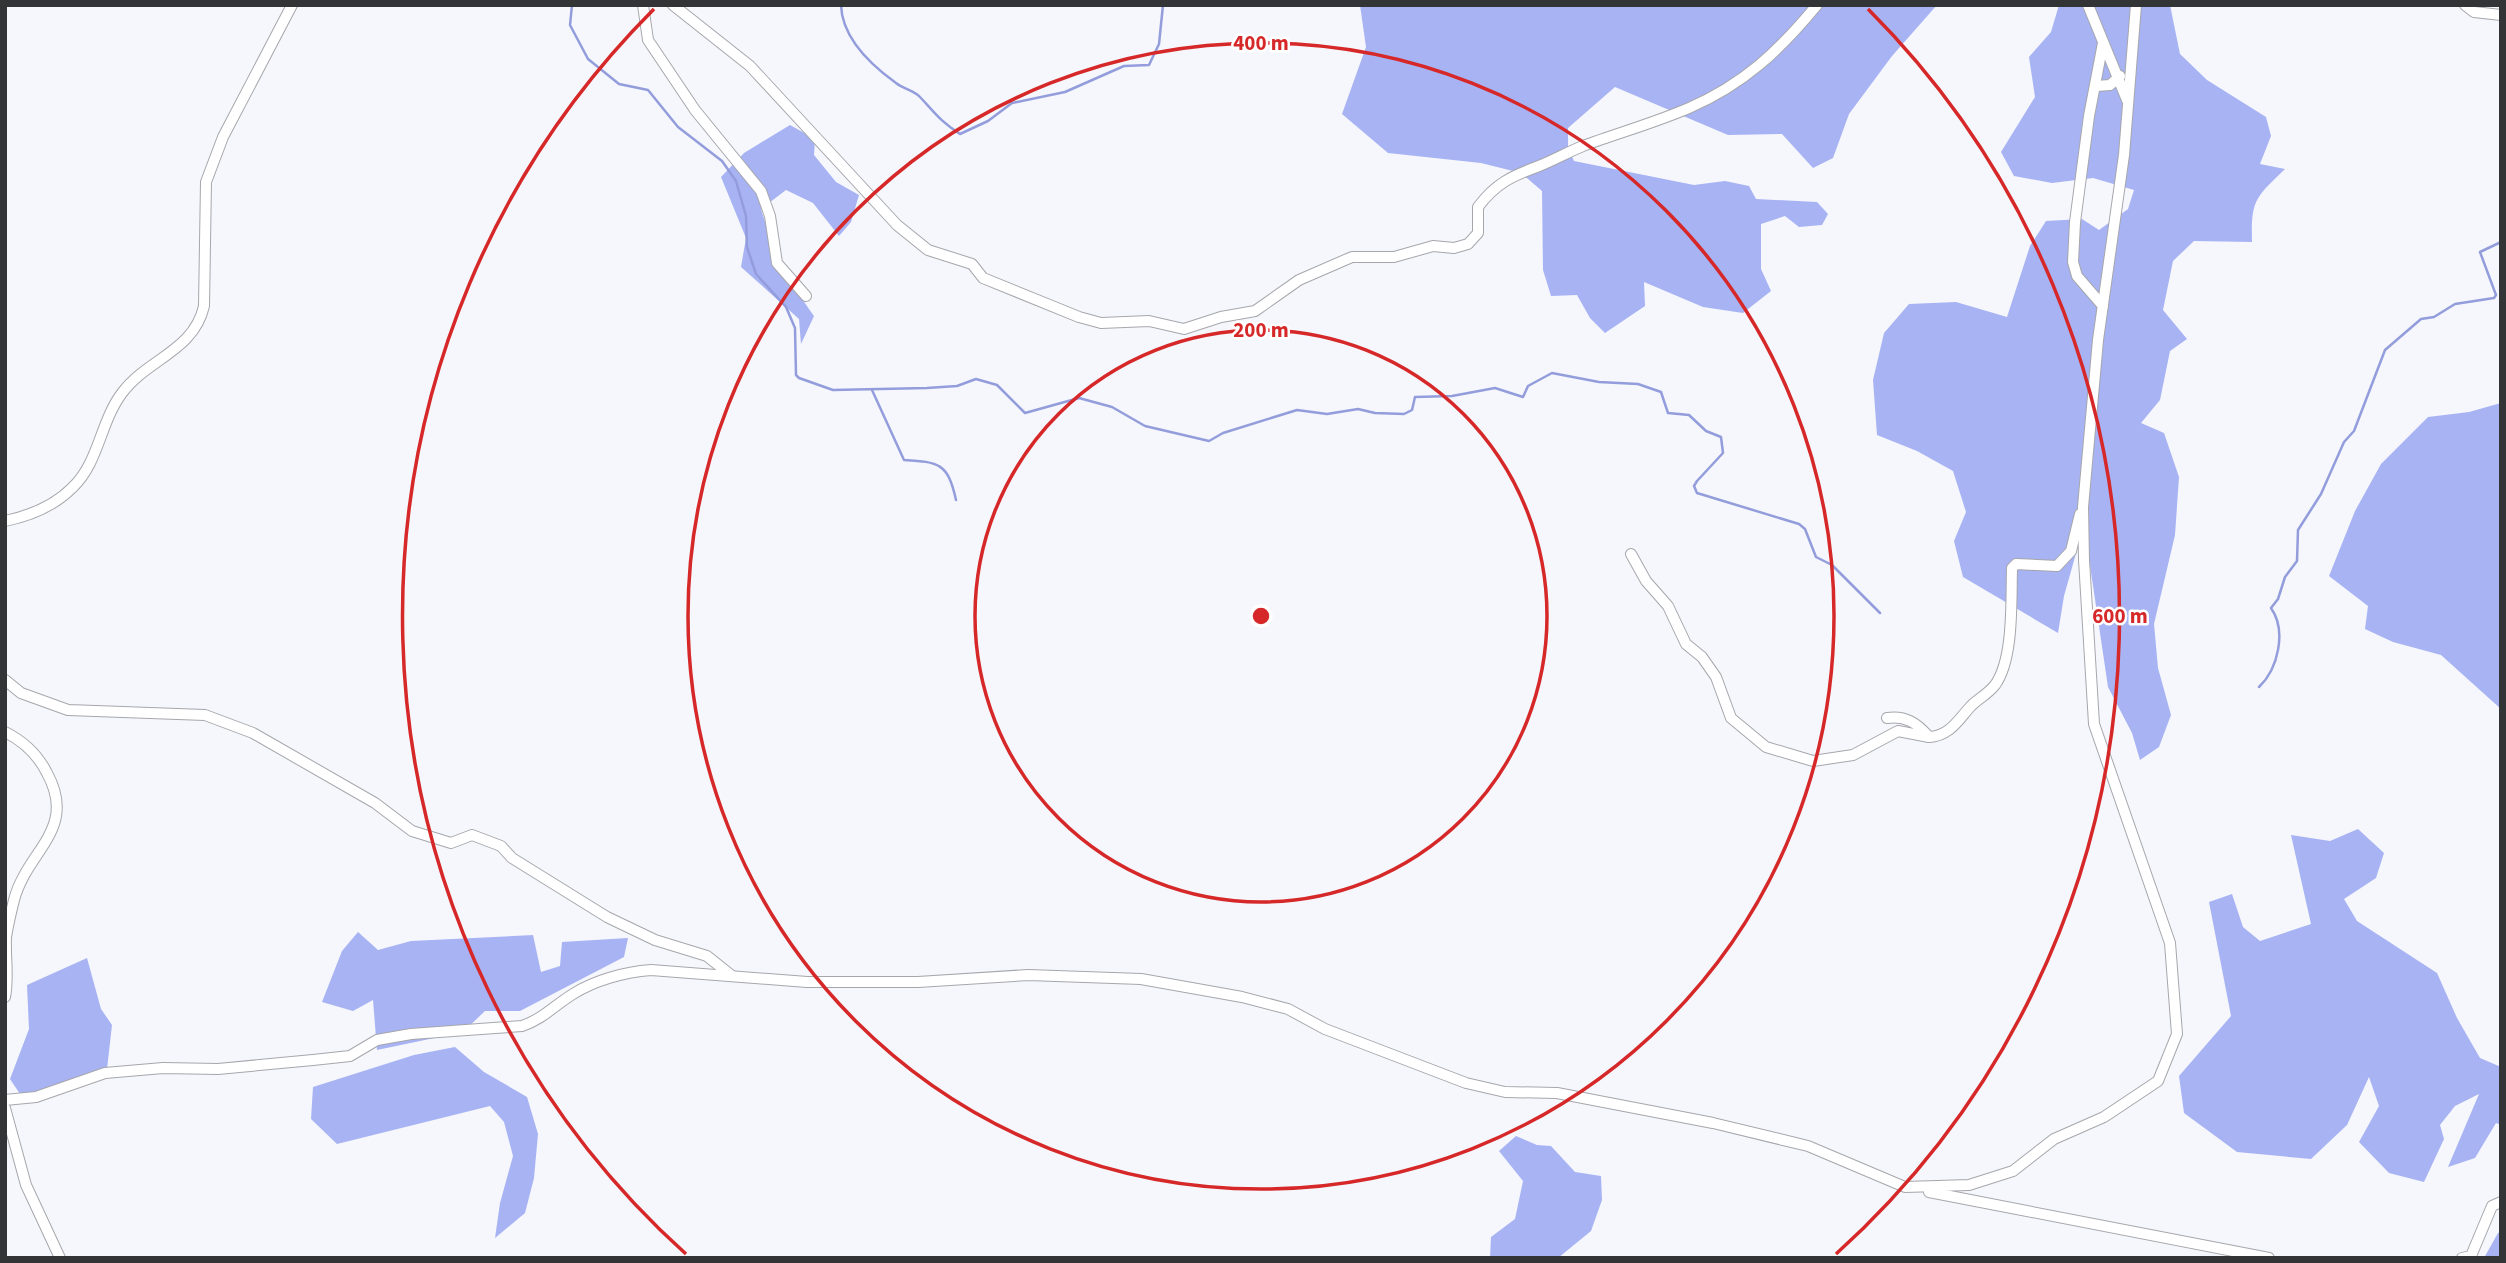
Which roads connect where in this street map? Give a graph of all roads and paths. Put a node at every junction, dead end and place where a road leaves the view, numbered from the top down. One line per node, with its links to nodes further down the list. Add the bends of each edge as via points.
1 (292, 5): 18 (street, via 223,137 206,182 200,323 189,339 138,375 121,394 88,470 72,489 44,509)
2 (643, 5): 15 (street, via 648,40 695,110 761,191 777,263)
3 (673, 5): 4 (street, via 750,66 897,225 928,250 972,264 983,278 1079,317 1101,323 1149,321 1184,329 1255,311 1300,280 1352,257 1394,257 1433,246 1468,244 1478,233 1478,207 1508,178 1689,108 1741,80 1768,61)
4 (1817, 5)
5 (2088, 5): 10 (street)
6 (2136, 5): 11 (street)
7 (2465, 5): 8 (street, via 2474,12)
8 (2497, 14): 9 (street)
9 (2501, 24)
10 (2103, 43): 12 (street); 13 (street)
11 (2132, 68): 12 (street); 14 (street)
12 (2118, 78): 13 (street, via 2110,85); 14 (street)
13 (2096, 86): 16 (street, via 2073,262 2077,276)
14 (2129, 104): 16 (street)
15 (806, 296)
16 (2103, 306): 17 (street)
17 (2082, 507): 23 (street, via 2065,560 2057,566 2015,564 2012,568 2010,630 2002,673 1994,686 1956,724 1939,737); 28 (street, via 2094,724 2170,943 2178,1034 2158,1081 2104,1117 2054,1139 2013,1171 1969,1185)
18 (5, 521)
19 (1631, 554): 23 (street, via 1668,606 1686,644 1716,677 1731,718 1766,747 1813,761 1853,755 1898,731)
20 (5, 680): 24 (street, via 21,693 68,710 205,715 253,733 375,803 412,831 451,843 472,835 501,846 512,858 607,917 655,940 707,957)
21 (1887, 718): 23 (street, via 1915,723)
22 (5, 732): 25 (street, via 27,746 57,792 57,816 15,897 6,937)
23 (1929, 737)
24 (732, 976): 26 (street, via 632,971 572,994 539,1020 522,1027 411,1034 376,1040 350,1056 218,1069 105,1073 36,1097); 28 (street, via 807,982 918,982 1028,975 1141,979 1242,997 1288,1009 1325,1029 1466,1083 1505,1092 1582,1097 1725,1126 1808,1146)
25 (5, 997)
26 (5, 1100)
27 (5, 1108): 30 (street, via 26,1185)
28 (1905, 1187): 31 (street)
29 (2501, 1202): 32 (street, via 2493,1206 2470,1256)
30 (60, 1258)
31 (2269, 1258)
32 (2462, 1258)

